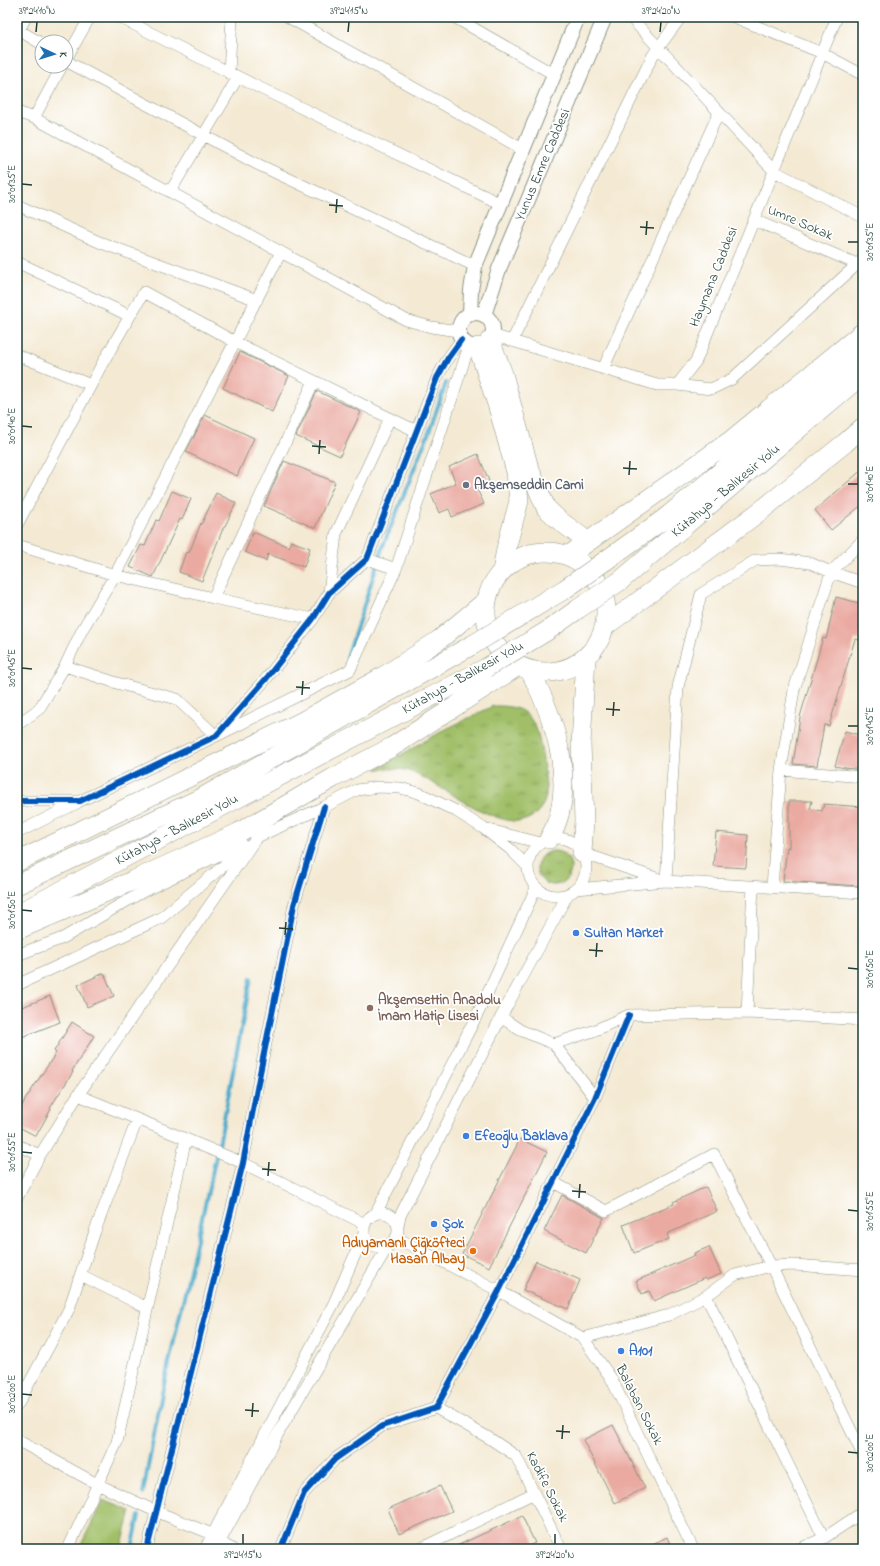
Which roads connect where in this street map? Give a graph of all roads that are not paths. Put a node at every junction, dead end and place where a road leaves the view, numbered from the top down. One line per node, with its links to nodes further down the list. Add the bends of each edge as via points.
1 (26, 17): 15 (street)
2 (90, 17): 17 (street)
3 (120, 17): 22 (street)
4 (232, 17): 22 (street)
5 (288, 17): 13 (street)
6 (454, 17): 14 (street)
7 (578, 17): 23 (street)
8 (605, 17): 42 (street, Yunus Emre Caddesi, via 499,269)
9 (630, 17): 18 (street)
10 (681, 17): 18 (street)
11 (734, 17): 19 (street)
12 (837, 17): 19 (street, Haymana Caddesi)
13 (300, 20): 29 (street)
14 (471, 21): 23 (street)
15 (18, 31): 16 (street)
16 (34, 40)
17 (74, 46)
18 (659, 47): 26 (street); 46 (street)
19 (822, 53): 24 (street); 30 (street, Haymana Caddesi)
20 (74, 64): 28 (street)
21 (58, 74): 27 (street)
22 (233, 75): 28 (street); 32 (street)
23 (555, 75): 29 (street)
24 (863, 75)
25 (17, 112): 27 (street)
26 (719, 112): 30 (street); 50 (street)
27 (34, 118): 31 (street)
28 (203, 134): 31 (street); 39 (street, via 255,163)
29 (524, 150): 32 (street)
30 (774, 171): 34 (street); 35 (street, Haymana Caddesi)
31 (170, 192): 36 (street)
32 (501, 204): 39 (street)
33 (17, 205): 40 (street, via 99,242)
34 (863, 217)
35 (754, 220): 37 (street, Umre Sokak); 54 (street, Haymana Caddesi, via 696,361)
36 (282, 252): 40 (street); 45 (street, via 406,320)
37 (860, 261): 54 (street, via 732,379 711,389)
38 (17, 262): 43 (street)
39 (475, 266): 41 (street)
40 (257, 300): 47 (street)
41 (470, 314): 42 (street); 45 (street, via 464,317 460,324)
42 (484, 315): 45 (street, via 493,328)
43 (130, 316): 47 (street, via 144,292); 53 (street)
44 (863, 332): 60 (highway, via 730,441)
45 (475, 340): 46 (street); 57 (street, via 448,358 437,378); 60 (highway, via 503,374 530,468 546,508 560,522); 64 (street); 65 (highway, via 498,407 516,472 519,501)
46 (512, 341): 50 (street)
47 (235, 342): 52 (street); 67 (street)
48 (863, 353): 92 (highway, Kütahya - Balıkesir Yolu, bridge, via 664,519 565,589 474,644 203,797)
49 (17, 355): 53 (street)
50 (603, 369): 54 (street, via 658,385)
51 (863, 374): 98 (highway, Kütahya - Balıkesir Yolu, bridge, via 620,581 547,631 486,668)
52 (314, 381): 55 (street); 70 (street)
53 (91, 385): 58 (street)
54 (677, 385)
55 (390, 418): 57 (street); 69 (street, via 336,534)
56 (863, 427): 73 (highway, via 763,509)
57 (416, 431): 63 (street)
58 (17, 525)
59 (863, 540): 66 (street)
60 (587, 541): 62 (highway)
61 (17, 545): 67 (street)
62 (568, 556): 65 (highway, via 550,552 533,554 516,560); 73 (highway, via 583,564 598,582 603,592 606,610)
63 (367, 559): 64 (street); 69 (street)
64 (396, 569): 78 (street, via 350,670)
65 (502, 571): 71 (highway, via 493,584)
66 (831, 572): 68 (street); 79 (street, via 794,690); 91 (street, via 810,563 780,559 756,560 702,594 678,687)
67 (115, 575): 70 (street); 75 (street, via 82,630)
68 (863, 583)
69 (329, 593): 72 (street)
70 (213, 598): 72 (street)
71 (487, 600): 76 (highway, via 486,616 489,631 496,645 505,657); 89 (highway, via 439,640 384,676 301,722)
72 (313, 618): 78 (street, via 266,679)
73 (604, 627): 74 (highway, via 598,644)
74 (586, 657): 76 (highway, via 574,666 560,671 545,673); 88 (highway, via 581,744 584,820)
75 (65, 666): 77 (street, via 39,709); 78 (street, via 177,699)
76 (524, 668): 87 (highway, via 543,696 556,736 562,775 562,803 557,821); 99 (highway, via 392,747 238,833)
77 (17, 725)
78 (216, 736): 82 (street)
79 (781, 770): 80 (street); 94 (street)
80 (863, 777)
81 (17, 800): 82 (street)
82 (80, 801): 85 (street)
83 (324, 807): 84 (street, via 357,790 378,787 400,788 438,802); 86 (street); 113 (street, via 294,905)
84 (483, 828): 87 (street); 90 (street)
85 (17, 833)
86 (257, 837): 100 (street, via 144,891 63,938); 101 (street, via 161,918); 107 (street)
87 (545, 841): 88 (street, via 559,838 568,840); 90 (street, via 534,850 529,858)
88 (582, 853): 91 (street); 96 (street, via 585,872 582,881)
89 (17, 862)
90 (528, 867): 95 (street)
91 (666, 881): 93 (street); 96 (street)
92 (17, 885)
93 (753, 886): 94 (street); 102 (street)
94 (772, 887): 97 (street)
95 (536, 888): 96 (street, via 551,896 560,896); 116 (street, via 480,1009)
96 (572, 891): 104 (street)
97 (863, 892)
98 (17, 914)
99 (17, 930)
100 (17, 955)
101 (17, 985)
102 (748, 1013): 103 (street); 105 (street)
103 (629, 1015): 106 (street); 108 (street)
104 (501, 1017): 106 (street, via 520,1030); 117 (street, via 400,1216)
105 (863, 1020)
106 (554, 1044): 108 (street)
107 (78, 1095): 109 (street); 112 (street)
108 (595, 1098): 114 (street)
109 (137, 1120): 110 (street); 123 (street)
110 (186, 1140): 113 (street); 126 (street)
111 (17, 1145): 112 (street)
112 (40, 1155): 115 (street)
113 (243, 1163): 118 (street); 134 (street)
114 (553, 1182): 121 (street, via 606,1211 714,1154); 124 (street)
115 (17, 1198)
116 (376, 1213): 117 (street, via 387,1213 396,1220); 118 (street, via 371,1215)
117 (398, 1226): 119 (street)
118 (365, 1229): 120 (street, via 370,1244); 137 (street, via 334,1303)
119 (396, 1238): 120 (street); 124 (street, Balaban Sokak)
120 (388, 1246): 137 (street)
121 (771, 1266): 122 (street); 125 (street, via 735,1275); 131 (street)
122 (863, 1270)
123 (80, 1275): 126 (street); 128 (street, via 69,1309)
124 (499, 1291): 127 (street, Balaban Sokak); 129 (street)
125 (706, 1296): 127 (street, via 669,1315); 136 (street)
126 (147, 1308): 132 (street, via 117,1442)
127 (583, 1338): 145 (street, Balaban Sokak, via 611,1378)
128 (17, 1406)
129 (436, 1408): 133 (street, Kadife Sokak, via 516,1456); 142 (street, via 382,1426 336,1459 304,1493)
130 (17, 1440): 132 (street)
131 (863, 1455)
132 (97, 1484): 134 (street); 138 (street)
133 (534, 1493): 143 (street); 144 (street, Kadife Sokak)
134 (155, 1511): 137 (street); 139 (street)
135 (863, 1512): 136 (street)
136 (824, 1538): 146 (street)
137 (216, 1542): 140 (street); 141 (street)
138 (68, 1549)
139 (147, 1549)
140 (205, 1549)
141 (232, 1549)
142 (281, 1549)
143 (420, 1549)
144 (561, 1549)
145 (693, 1549)
146 (799, 1549)

